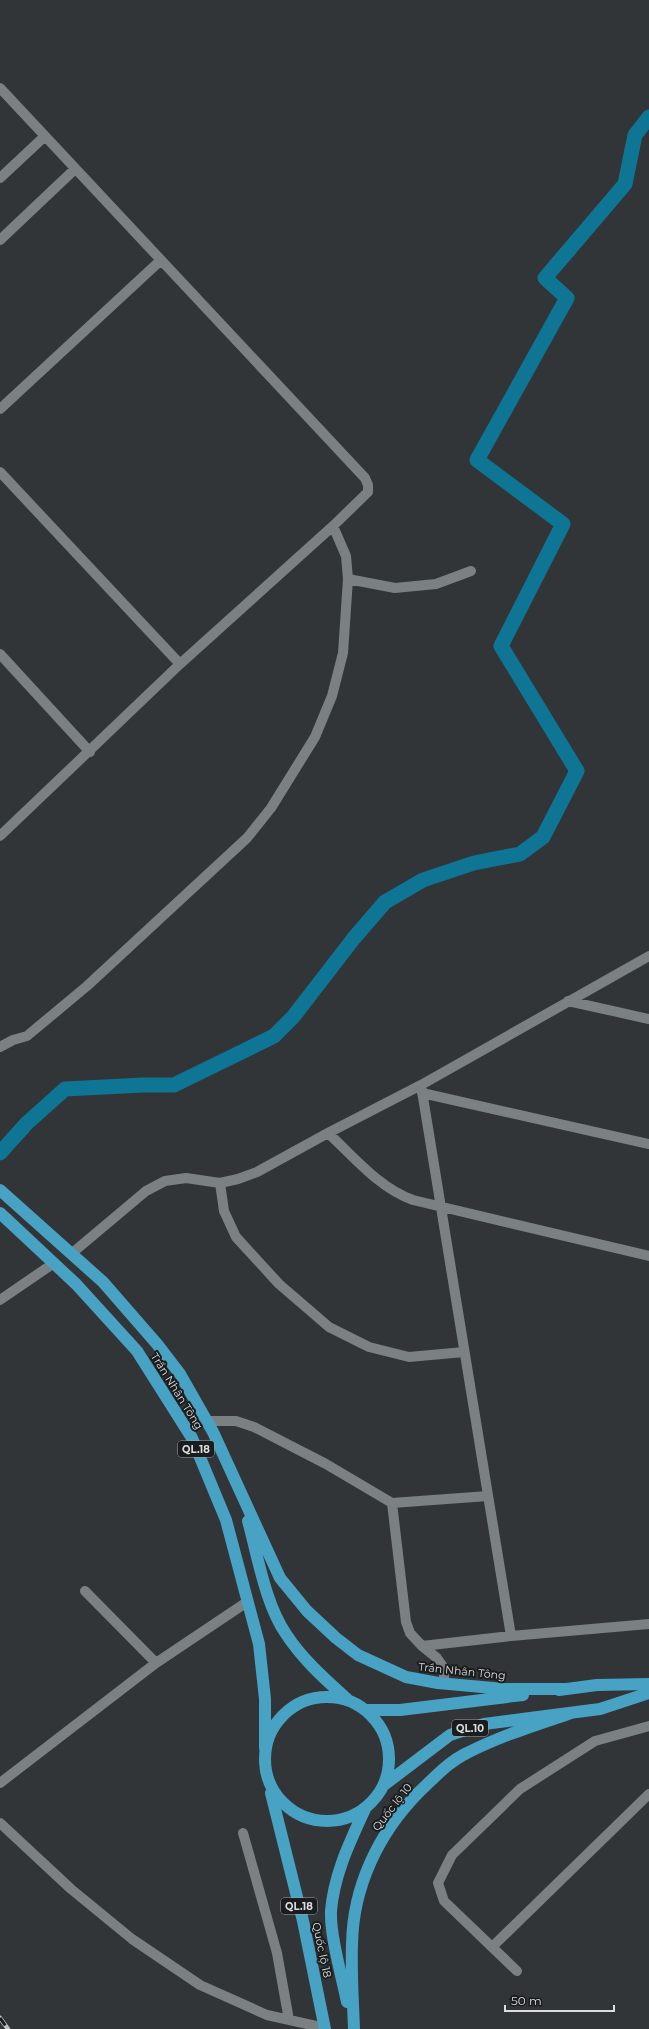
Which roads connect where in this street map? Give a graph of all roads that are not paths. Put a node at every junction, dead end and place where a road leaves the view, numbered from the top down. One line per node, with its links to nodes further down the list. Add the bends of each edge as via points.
1 (0, 88): 2 (street)
2 (45, 136): 3 (street); 4 (street)
3 (75, 169): 5 (street); 6 (street)
4 (0, 178)
5 (0, 240)
6 (161, 260): 7 (street); 9 (street, via 365,478 368,492)
7 (0, 409)
8 (0, 472): 13 (street)
9 (333, 526): 11 (street, via 346,556); 13 (street)
10 (471, 571): 11 (street, via 436,584 395,588)
11 (348, 579): 19 (street, via 343,654 332,696 315,737 271,808 247,838 87,986 27,1036)
12 (0, 654): 14 (street)
13 (180, 664): 14 (street)
14 (90, 752): 15 (street)
15 (0, 836)
16 (649, 956): 17 (street)
17 (568, 1001): 18 (street); 20 (street)
18 (649, 1019)
19 (0, 1047)
20 (422, 1089): 21 (street); 22 (street); 25 (street)
21 (328, 1133): 23 (street, via 257,1172); 25 (street, via 387,1188 413,1200)
22 (649, 1144)
23 (220, 1183): 27 (street, via 186,1178 165,1181 146,1191); 31 (street, via 224,1211 236,1237 279,1284 329,1327 368,1347 409,1357)
24 (0, 1190): 27 (highway, Trần Nhân Tông / QL.18)
25 (441, 1206): 28 (street); 31 (street)
26 (0, 1213): 29 (highway, Trần Nhân Tông / QL.18)
27 (71, 1254): 32 (highway, Trần Nhân Tông / QL.18, via 103,1282 158,1344 180,1374)
28 (649, 1256)
29 (54, 1264): 30 (street); 37 (highway, Trần Nhân Tông / QL.18, via 137,1350 192,1438 226,1520)
30 (0, 1300)
31 (464, 1352): 34 (street)
32 (206, 1420): 33 (highway, Trần Nhân Tông / QL.18); 35 (street, via 236,1421 254,1427 326,1464)
33 (237, 1483): 42 (highway, Trần Nhân Tông, via 280,1578 307,1611 358,1655 406,1677); 46 (highway, Trần Nhân Tông, via 271,1602 286,1634 314,1671)
34 (488, 1496): 35 (street); 39 (street)
35 (392, 1503): 40 (street, via 406,1622 410,1633)
36 (84, 1591): 41 (street)
37 (247, 1602): 41 (street); 50 (highway, Trần Nhân Tông / QL.18, via 259,1644 265,1699)
38 (649, 1624): 39 (street)
39 (511, 1636): 40 (street)
40 (422, 1646): 42 (street, via 437,1658 444,1668)
41 (156, 1663): 51 (street)
42 (444, 1684): 44 (highway, Trần Nhân Tông, via 504,1689)
43 (649, 1684): 44 (highway, QL.10, via 597,1685)
44 (566, 1689): 47 (highway, QL.10, via 400,1710)
45 (649, 1693): 48 (highway, Quốc lộ 10 / QL.10, via 600,1709)
46 (348, 1700): 47 (highway); 50 (highway, via 330,1696 312,1698 295,1704 281,1716 270,1731)
47 (365, 1710): 53 (highway, via 377,1721 385,1736 389,1752 389,1769)
48 (571, 1713): 53 (highway, Quốc lộ 10 / QL.10, via 484,1724 450,1735); 62 (highway, Quốc lộ 10, via 495,1740 465,1754 438,1773 409,1802 385,1833 364,1877 355,1911 352,1944)
49 (649, 1726): 58 (street, via 595,1741 520,1789 452,1855 438,1883 444,1901)
50 (265, 1748): 52 (highway, via 264,1766)
51 (0, 1783)
52 (269, 1784): 55 (highway, via 279,1800 294,1812 311,1820 342,1820); 61 (highway, Quốc lộ 18 / QL.18, via 303,1921)
53 (384, 1785): 55 (highway)
54 (649, 1794): 58 (street)
55 (365, 1809): 62 (highway, Quốc lộ 18, via 338,1872 331,1912)
56 (0, 1823): 60 (street, via 77,1894 132,1939 200,1985 267,2015)
57 (244, 1833): 60 (street, via 277,1953)
58 (492, 1947): 59 (street)
59 (517, 1971)
60 (289, 2020): 61 (street)
61 (325, 2028)
62 (353, 2029)

